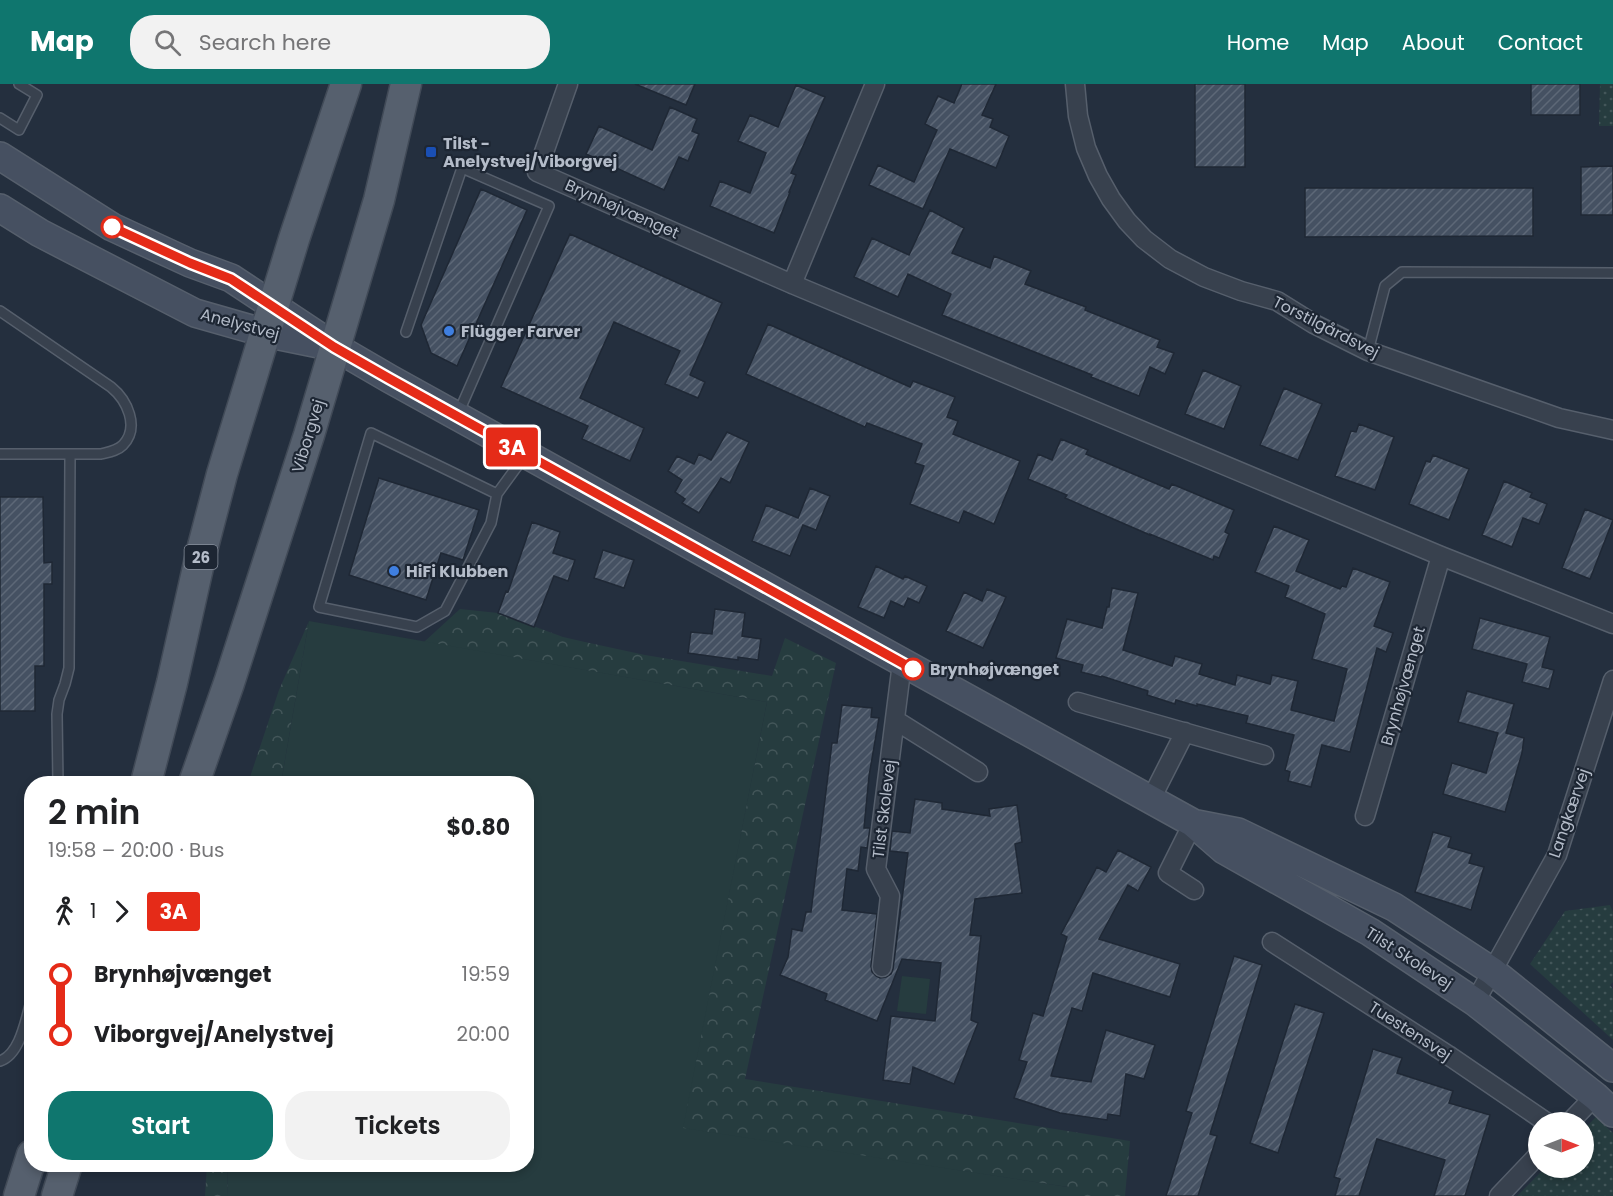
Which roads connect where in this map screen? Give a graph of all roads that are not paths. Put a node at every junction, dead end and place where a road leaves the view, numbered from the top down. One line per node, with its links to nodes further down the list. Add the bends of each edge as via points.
1 (19, 84): 7 (lane, via 37,95 19,130)
2 (346, 84): 13 (main road, 26)
3 (406, 84): 15 (main road, Viborgvej, via 379,200)
4 (568, 84): 11 (street, Brynhøjvænget, via 537,172)
5 (875, 84): 11 (street)
6 (1075, 84): 16 (street, Torstilgårdsvej, via 1078,116 1098,176 1111,199 1144,239 1204,277 1277,301)
7 (0, 118)
8 (0, 156): 13 (street, Anelystvej, via 112,227 231,279)
9 (0, 208): 13 (street, Anelystvej, via 40,233 195,313)
10 (1613, 273): 16 (lane, via 1402,273 1386,286)
11 (792, 284): 23 (street, Brynhøjvænget)
12 (0, 311): 20 (lane, via 111,387 125,402 130,426 122,446 101,454)
13 (269, 320): 15 (street, Anelystvej); 33 (main road, 26, via 222,474)
14 (406, 332): 17 (lane, via 462,168 549,206)
15 (334, 347): 17 (street, Tilst Skolevej); 34 (main road, Viborgvej, via 309,435)
16 (1368, 351): 18 (street, Torstilgårdsvej, via 1559,418)
17 (457, 416): 21 (street, Tilst Skolevej)
18 (1613, 430)
19 (0, 454): 20 (lane)
20 (70, 454): 32 (lane, via 69,668 57,714)
21 (525, 455): 22 (lane); 25 (street, Tilst Skolevej)
22 (497, 494): 22 (lane, via 370,433 319,607 417,627 445,611 491,523)
23 (1441, 556): 24 (street, Brynhøjvænget); 36 (street, Brynhøjvænget)
24 (1613, 624)
25 (902, 663): 28 (street, Tilst Skolevej); 35 (street, Tilst Skolevej)
26 (1613, 680): 41 (street, Langkærvej, via 1557,855)
27 (1078, 702): 29 (street)
28 (895, 720): 31 (street); 40 (street, Tilst Skolevej, via 876,869 890,896)
29 (1185, 732): 30 (street); 35 (street)
30 (1264, 755)
31 (978, 772)
32 (58, 776)
33 (148, 776)
34 (196, 776)
35 (1151, 800): 37 (street, Tilst Skolevej)
36 (1365, 816)
37 (1193, 823): 38 (street, via 1168,873); 41 (street, Tilst Skolevej, via 1238,832 1394,906); 42 (street, Tilst Skolevej, via 1224,850 1370,932)
38 (1194, 890)
39 (1272, 942): 47 (street, Tuestensvej)
40 (882, 967)
41 (1492, 971): 42 (street, Langkærvej); 45 (street, Tilst Skolevej)
42 (1475, 1002): 46 (street, Tilst Skolevej)
43 (24, 1026): 44 (lane, via 12,1053)
44 (0, 1061)
45 (1613, 1068)
46 (1604, 1105): 48 (street)
47 (1531, 1112)
48 (1590, 1112)
49 (1528, 1166): 54 (street)
50 (27, 1172): 52 (main road)
51 (64, 1172): 53 (main road)
52 (19, 1196)
53 (57, 1196)
54 (1499, 1196)

